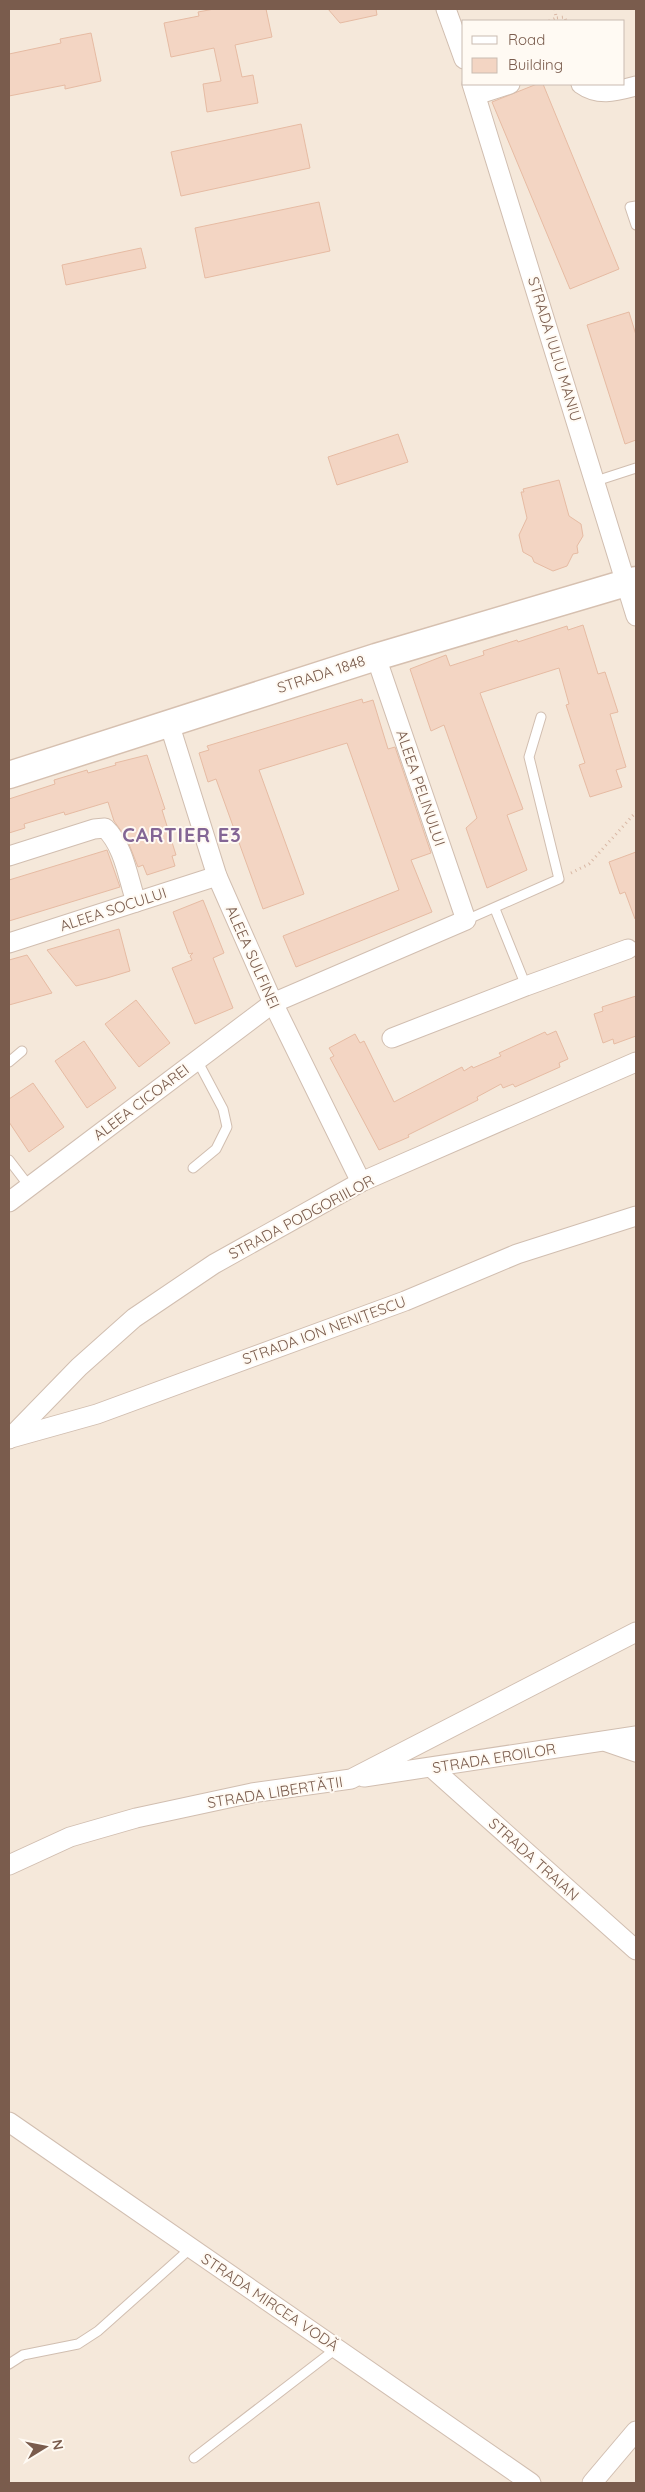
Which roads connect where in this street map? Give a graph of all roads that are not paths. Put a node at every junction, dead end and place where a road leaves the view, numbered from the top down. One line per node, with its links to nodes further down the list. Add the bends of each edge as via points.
1 (446, 9): 2 (street)
2 (462, 53)
3 (503, 85): 6 (street)
4 (583, 85): 5 (street, via 600,92)
5 (636, 86)
6 (474, 89): 10 (street, STRADA IULIU MANIU)
7 (636, 206): 8 (lane, via 630,208)
8 (636, 225)
9 (636, 468): 10 (lane)
10 (596, 482): 11 (street, STRADA IULIU MANIU)
11 (631, 581): 12 (street, STRADA IULIU MANIU); 13 (main road, STRADA 1848)
12 (636, 616)
13 (376, 656): 15 (main road, STRADA 1848); 21 (street, ALEEA PELINULUI)
14 (541, 717): 20 (lane, via 529,756 559,880)
15 (169, 723): 16 (main road, STRADA 1848); 18 (street, ALEEA SULFINEI)
16 (9, 775)
17 (9, 856): 19 (street, via 105,828 114,836 120,850)
18 (217, 876): 19 (street, ALEEA SOCULUI); 25 (street, ALEEA SULFINEI)
19 (136, 902): 22 (street, ALEEA SOCULUI)
20 (495, 909): 21 (lane); 24 (lane)
21 (466, 920): 25 (street)
22 (9, 943)
23 (628, 949): 24 (street)
24 (526, 986): 26 (street)
25 (273, 1003): 28 (street, ALEEA CICOAREI); 33 (street, ALEEA SULFINEI)
26 (392, 1038)
27 (22, 1052): 29 (lane)
28 (197, 1060): 32 (lane, via 223,1109 227,1127 216,1149); 34 (street, ALEEA CICOAREI)
29 (9, 1062)
30 (636, 1062): 33 (street, STRADA PODGORIILOR)
31 (9, 1160): 34 (lane)
32 (193, 1168)
33 (361, 1182): 37 (street, STRADA PODGORIILOR, via 214,1264 134,1318 79,1367)
34 (29, 1186): 35 (street, ALEEA CICOAREI)
35 (9, 1202)
36 (636, 1216): 37 (street, STRADA ION NENIȚESCU, via 517,1254 405,1301 97,1414)
37 (9, 1439)
38 (636, 1632): 43 (street, STRADA LIBERTĂȚII)
39 (636, 1736): 40 (street, STRADA EROILOR)
40 (603, 1741): 41 (street); 42 (street, STRADA EROILOR)
41 (636, 1752)
42 (432, 1768): 43 (street, STRADA EROILOR); 45 (street, STRADA TRAIAN)
43 (351, 1779): 44 (street, STRADA LIBERTĂȚII, via 252,1793 136,1818 70,1837)
44 (9, 1865)
45 (636, 1950)
46 (9, 2122): 47 (street, STRADA MIRCEA VODĂ)
47 (191, 2248): 48 (street, STRADA MIRCEA VODĂ); 49 (lane, via 98,2331 78,2344 24,2355)
48 (337, 2348): 51 (lane); 52 (street, STRADA MIRCEA VODĂ)
49 (9, 2364)
50 (636, 2431): 53 (street)
51 (194, 2458)
52 (531, 2483)
53 (592, 2483)

